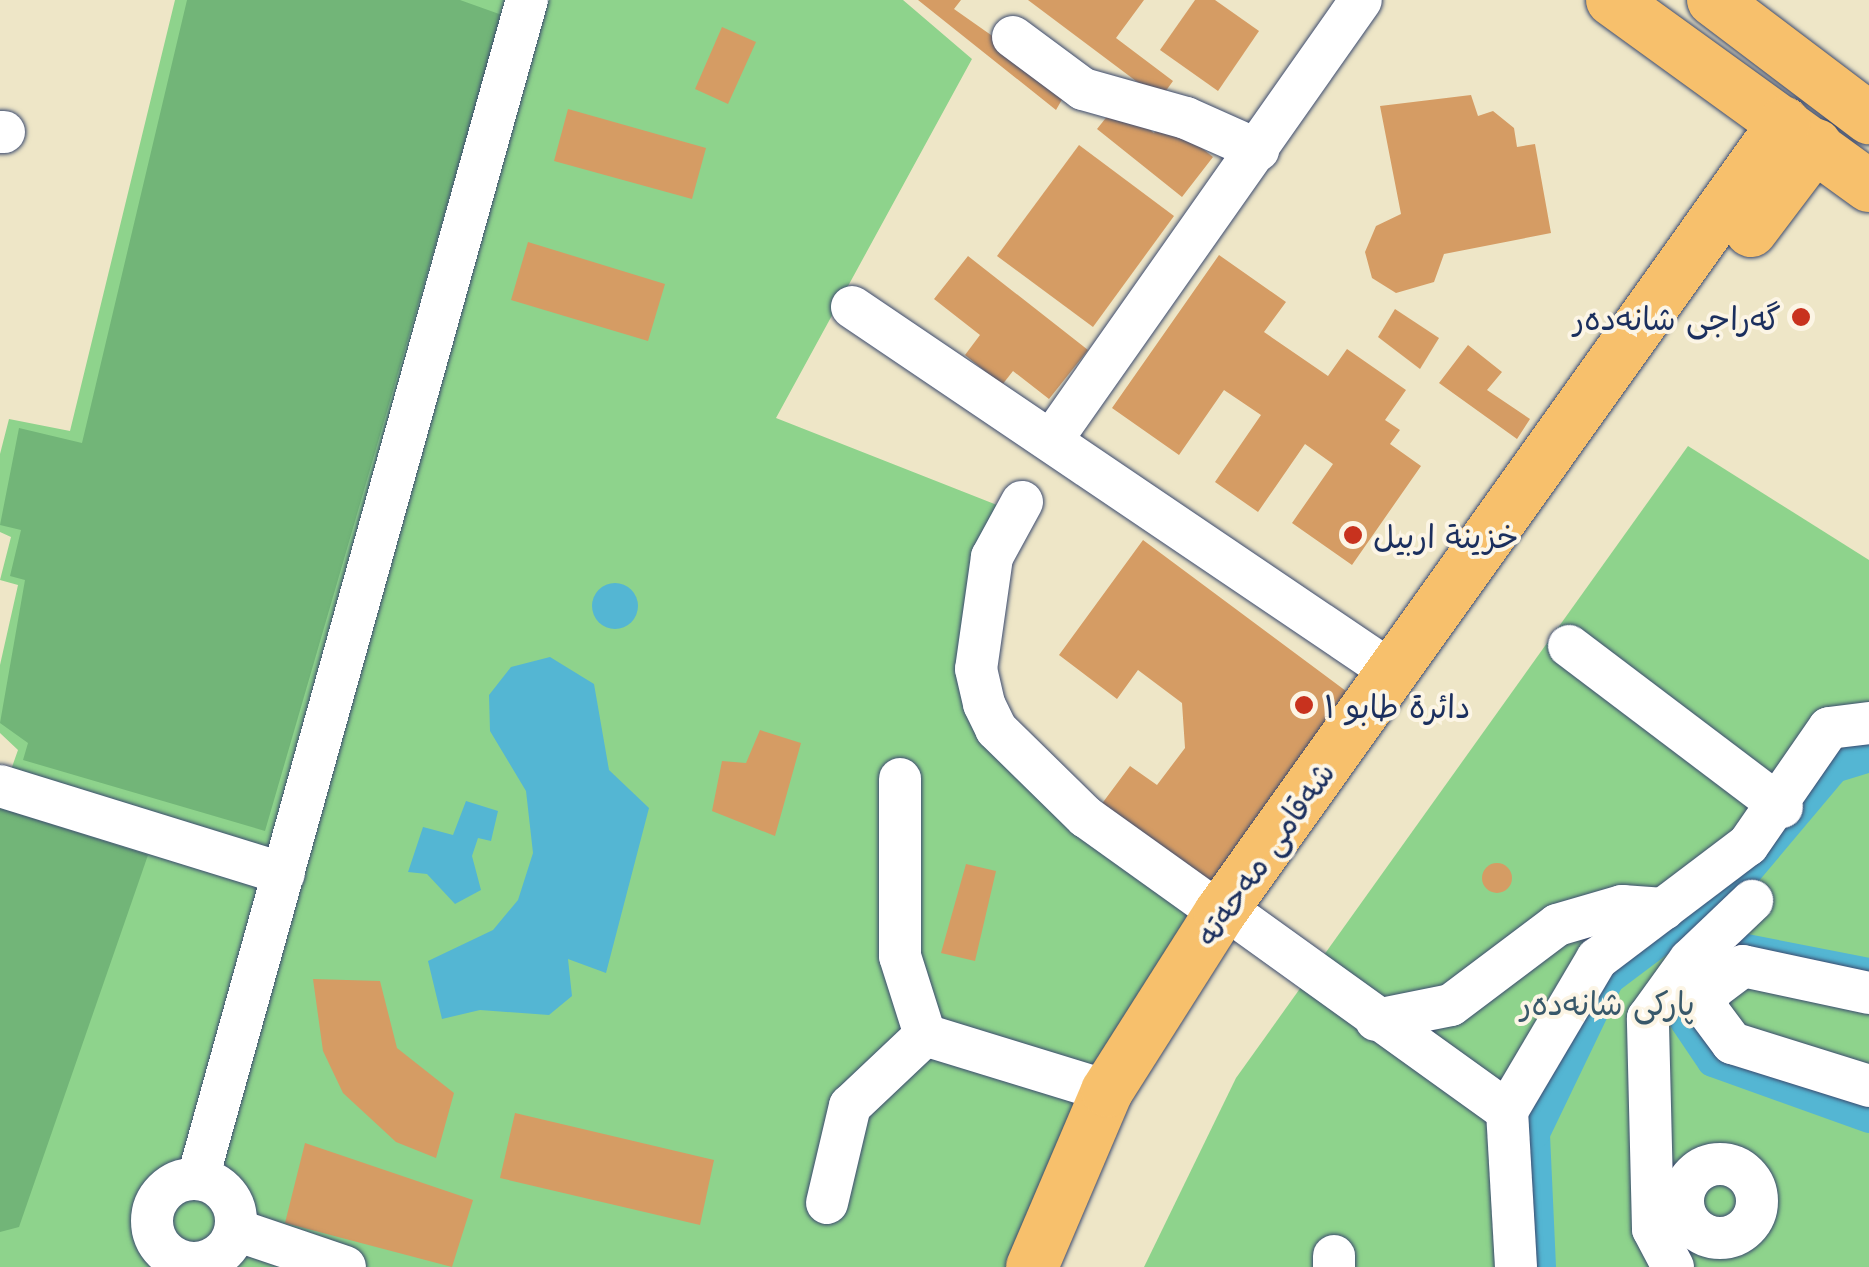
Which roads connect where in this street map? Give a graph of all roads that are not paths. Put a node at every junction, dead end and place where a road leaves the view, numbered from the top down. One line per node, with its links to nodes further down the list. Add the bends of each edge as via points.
1 (526, 0): 19 (street)
2 (1361, 0): 8 (street)
3 (1612, 0): 7 (main road)
4 (1713, 0): 6 (main road)
5 (1014, 38): 8 (street, via 1083,89)
6 (1869, 118)
7 (1800, 134): 9 (main road); 14 (main road, شەقامی مەحەتە); 21 (main road, شەقامی مەحەتە)
8 (1258, 150): 11 (street)
9 (1869, 186)
10 (852, 307): 11 (street)
11 (1053, 438): 14 (street)
12 (1022, 502): 21 (street, via 992,557 976,669 996,729 1086,817)
13 (1569, 646): 18 (street)
14 (1392, 672): 21 (main road, شەقامی مەحەتە)
15 (1869, 723): 18 (street, via 1828,728 1806,751)
16 (900, 779): 25 (street, via 900,956)
17 (0, 786): 19 (street)
18 (1782, 807): 22 (street)
19 (284, 874): 29 (street)
20 (1752, 901): 22 (street)
21 (1234, 919): 24 (street); 27 (main road, شەقامی مەحەتە); 35 (main road, شەقامی مەحەتە, via 1134,1099)
22 (1683, 934): 24 (street, via 1622,906 1558,924 1452,1005); 28 (street, via 1597,959); 37 (street, via 1648,1018 1644,1059 1653,1229)
23 (1869, 993): 26 (street, via 1743,966 1712,990 1706,1008 1732,1043)
24 (1376, 1020): 28 (street)
25 (925, 1035): 27 (street); 30 (street, via 850,1106)
26 (1869, 1086)
27 (1106, 1091): 34 (main road, شەقامی مەحەتە)
28 (1507, 1111): 36 (street)
29 (198, 1178): 31 (street, via 232,1202); 32 (street, via 172,1184 152,1218 159,1244)
30 (827, 1203)
31 (236, 1230): 32 (street, via 220,1254); 33 (street)
32 (179, 1264)
33 (345, 1267)
34 (1032, 1267)
35 (1066, 1267)
36 (1516, 1267)
37 (1673, 1267)

